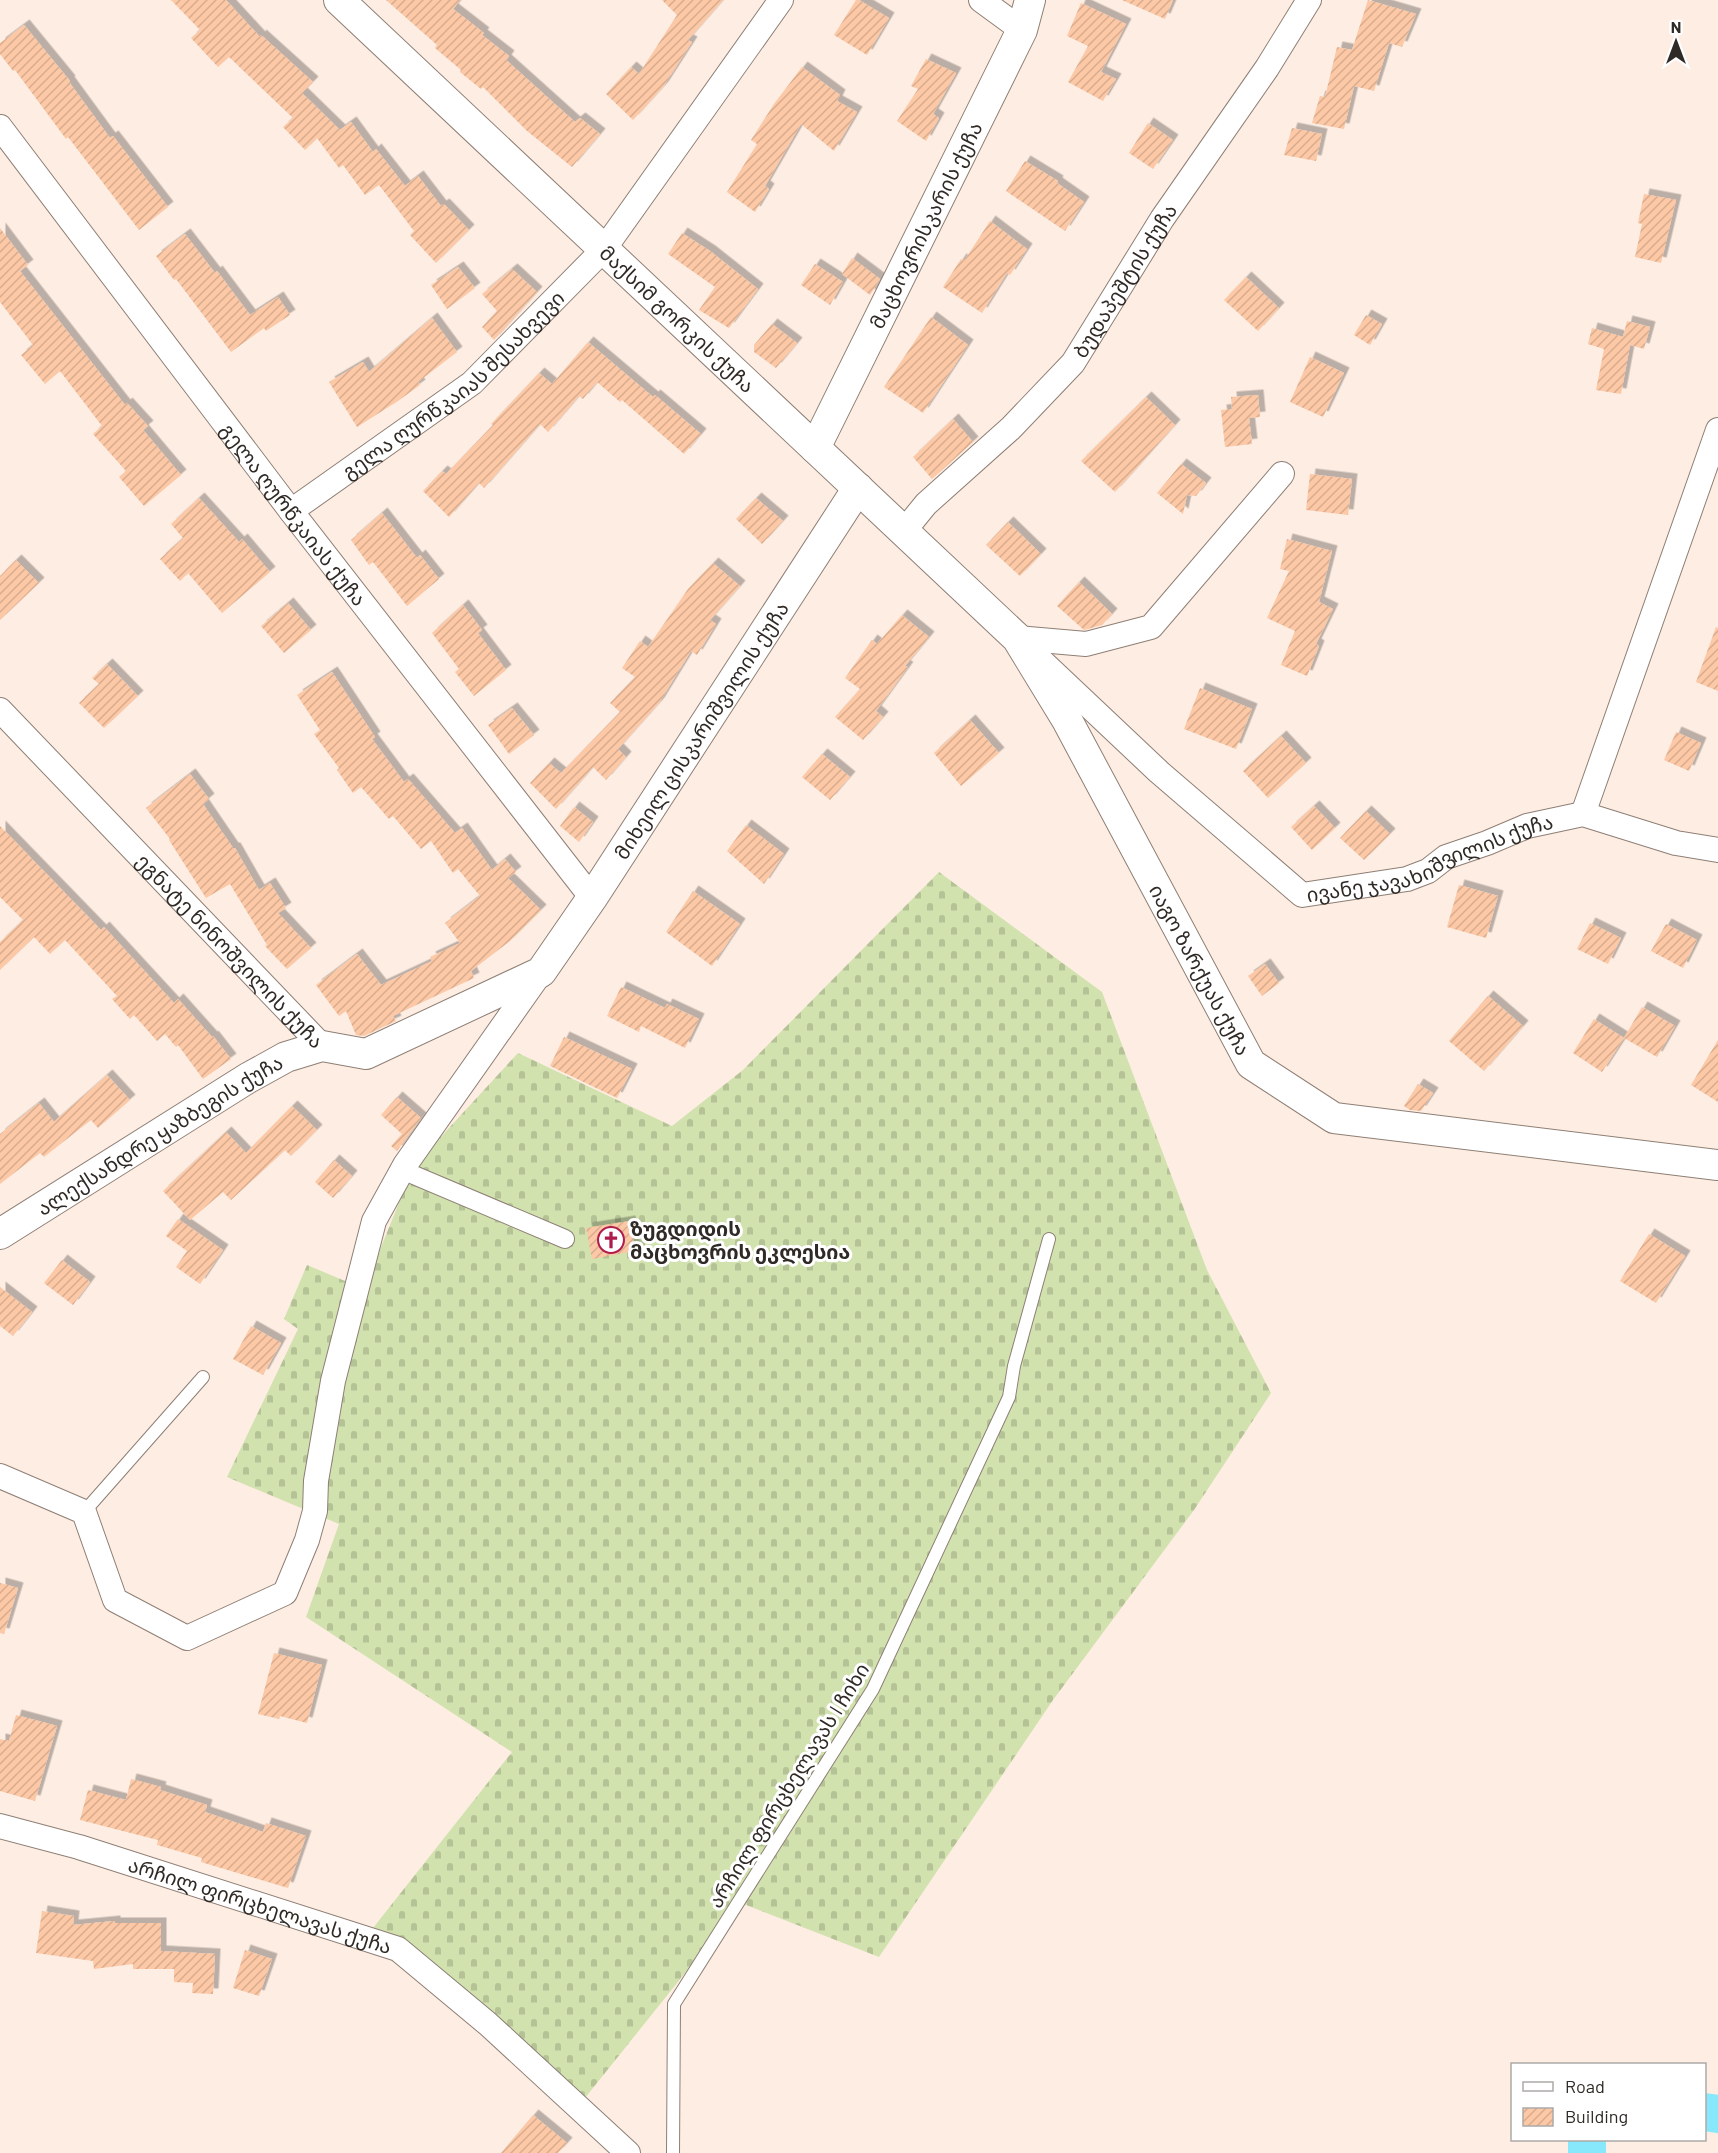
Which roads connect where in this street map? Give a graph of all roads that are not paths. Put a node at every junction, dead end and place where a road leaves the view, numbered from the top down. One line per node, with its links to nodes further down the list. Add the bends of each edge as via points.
1 (339, 0): 8 (street, მაქსიმ გორკის ქუჩა)
2 (781, 0): 8 (street, გელა ღურწკაიას შესახვევი)
3 (981, 0): 6 (street)
4 (1030, 0): 6 (street, მაცხოვრისკარის ქუჩა)
5 (1309, 0): 14 (street, ბუდაპეშტის ქუჩა, via 1267,68 1162,219 1073,363 1011,428 926,504)
6 (1022, 30): 10 (street, მაცხოვრისკარის ქუჩა)
7 (0, 127): 13 (street, გელა ღურწკაიას ქუჩა)
8 (604, 249): 10 (street, მაქსიმ გორკის ქუჩა); 13 (street, გელა ღურწკაიას შესახვევი, via 472,383)
9 (1718, 430): 17 (street)
10 (815, 448): 12 (street, მაქსიმ გორკის ქუჩა)
11 (1282, 474): 15 (street, via 1151,627 1086,644)
12 (858, 488): 14 (street, მაქსიმ გორკის ქუჩა); 19 (street, მიხეილ ცისკარიშვილის ქუჩა)
13 (291, 511): 19 (street, გელა ღურწკაიას ქუჩა)
14 (904, 531): 15 (street, მაქსიმ გორკის ქუჩა)
15 (1017, 638): 17 (street, ივანე ჯავახიშვილის ქუჩა, via 1159,772 1302,895 1407,879 1428,871 1446,857 1527,826); 22 (street, იაგო ზარქუას ქუჩა, via 1067,720 1251,1064 1334,1118)
16 (0, 710): 21 (street, ეგნატე ნინოშვილის ქუჩა)
17 (1583, 814): 18 (street, ივანე ჯავახიშვილის ქუჩა, via 1676,843)
18 (1718, 850)
19 (592, 898): 20 (street, მიხეილ ცისკარიშვილის ქუჩა)
20 (541, 972): 21 (street, ეგნატე ნინოშვილის ქუჩა, via 366,1054); 23 (street)
21 (322, 1046): 24 (street, ალექსანდრე ყაზბეგის ქუჩა, via 286,1057 248,1078)
22 (1718, 1165)
23 (402, 1170): 25 (street); 29 (street, via 374,1221 333,1381 316,1481 315,1511 285,1593 187,1638 115,1600)
24 (0, 1234)
25 (565, 1239)
26 (1049, 1239): 32 (lane, არჩილ ფირცხელავას I ჩიხი, via 1009,1396 873,1689 674,2004)
27 (203, 1377): 29 (lane)
28 (0, 1476): 29 (street)
29 (84, 1512)
30 (0, 1826): 31 (street, არჩილ ფირცხელავას ქუჩა, via 398,1949 488,2024)
31 (628, 2153)
32 (673, 2153)

